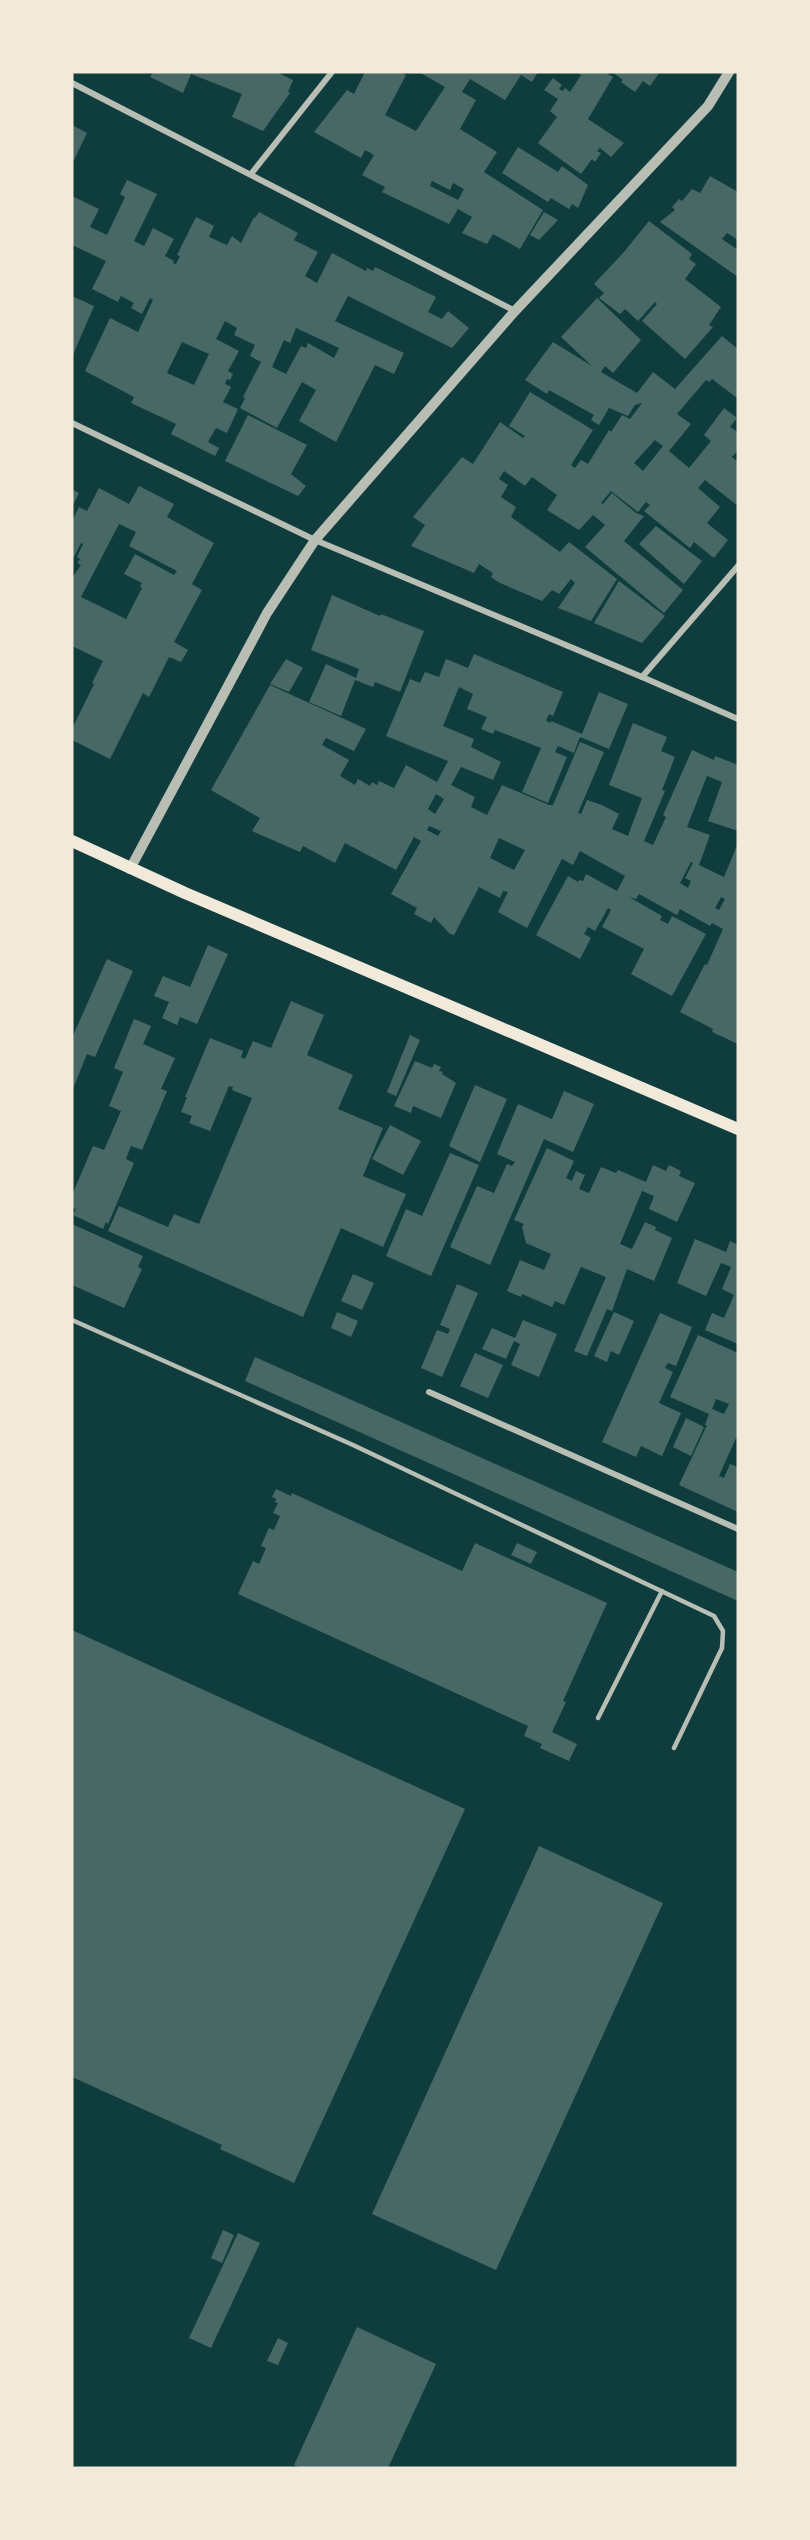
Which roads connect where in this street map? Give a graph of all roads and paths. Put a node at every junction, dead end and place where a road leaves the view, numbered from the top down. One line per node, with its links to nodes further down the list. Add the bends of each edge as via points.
1 (332, 72): 4 (street)
2 (729, 72): 5 (street, via 708,106)
3 (72, 83): 4 (street)
4 (251, 174): 5 (street)
5 (515, 311): 7 (street)
6 (72, 423): 7 (street)
7 (315, 540): 9 (street); 12 (street, via 267,613)
8 (738, 566): 9 (street)
9 (642, 676): 10 (street)
10 (738, 719)
11 (72, 841): 12 (main road)
12 (130, 869): 13 (main road)
13 (738, 1130)
14 (72, 1320): 17 (lane, via 353,1444)
15 (429, 1392): 16 (street)
16 (738, 1529)
17 (662, 1591): 18 (lane); 19 (lane, via 714,1616 723,1631 722,1648)
18 (598, 1718)
19 (674, 1748)

